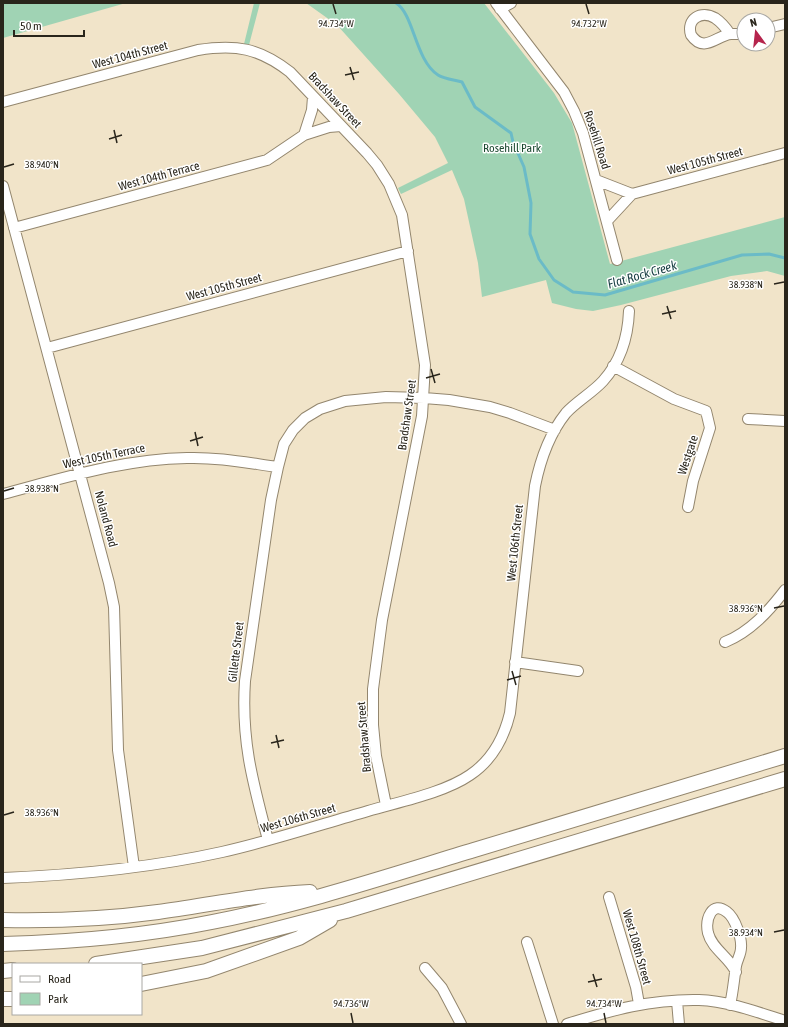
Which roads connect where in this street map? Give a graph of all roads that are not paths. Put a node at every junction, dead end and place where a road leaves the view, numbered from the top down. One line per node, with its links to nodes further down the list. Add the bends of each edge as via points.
1 (511, 3): 2 (street)
2 (498, 6): 11 (street, Rosehill Road, via 567,98 583,133)
3 (730, 34): 4 (street)
4 (736, 34)
5 (264, 55): 6 (street, Bradshaw Street, via 290,72); 7 (street, West 104th Street, via 236,47 198,50)
6 (313, 97): 8 (street, Bradshaw Street); 9 (street, via 312,110)
7 (3, 102)
8 (341, 126): 9 (street, West 104th Terrace); 16 (street, Bradshaw Street, via 377,165 390,184 402,215)
9 (304, 134): 15 (street, West 104th Terrace, via 267,160)
10 (785, 153): 13 (street, West 105th Street)
11 (596, 180): 13 (street); 14 (street, Rosehill Road)
12 (3, 186): 15 (street, Noland Road)
13 (632, 194): 14 (street)
14 (607, 221): 17 (street, Rosehill Road)
15 (14, 228): 19 (street, Noland Road)
16 (408, 251): 19 (street, West 105th Street); 21 (street, Bradshaw Street, via 424,358)
17 (617, 260)
18 (629, 311): 20 (street, via 622,352)
19 (47, 348): 26 (street, Noland Road)
20 (613, 366): 24 (street, via 603,381 566,413); 28 (street, Westgate, via 674,399 706,411 710,428 693,481)
21 (424, 398): 24 (street, via 490,407); 25 (street, via 357,399 320,409 305,418 293,430 284,444); 35 (street, Bradshaw Street, via 376,659 373,690 376,756)
22 (748, 419): 23 (street)
23 (785, 421)
24 (555, 430): 31 (street, West 106th Street, via 539,466 535,486)
25 (278, 467): 26 (street, West 105th Terrace, via 189,458 118,464); 36 (street, Gillette Street, via 270,500 243,708 250,773)
26 (80, 473): 27 (street, West 105th Terrace); 37 (street, Noland Road, via 114,607 118,750)
27 (3, 494)
28 (688, 507)
29 (784, 594): 30 (street, via 746,631)
30 (725, 642)
31 (515, 662): 32 (street); 35 (street, West 106th Street, via 508,722 486,761 471,775 449,786)
32 (578, 671)
33 (785, 756): 39 (highway)
34 (785, 779): 41 (highway)
35 (386, 806): 36 (street, West 106th Street)
36 (268, 840): 37 (street, West 106th Street, via 216,853)
37 (134, 867): 38 (street, West 106th Street, via 47,877)
38 (3, 878)
39 (338, 891): 42 (highway, via 284,893 157,912 52,921); 44 (highway, via 214,922 162,931 52,943)
40 (609, 897): 50 (street, West 108th Street)
41 (346, 911): 45 (highway, via 202,948); 48 (highway, via 299,938 249,956 206,971)
42 (3, 920)
43 (527, 942): 54 (street)
44 (3, 944)
45 (103, 963)
46 (425, 968): 53 (street, via 442,988)
47 (736, 972): 47 (street, via 708,934 707,917 718,909 726,910 738,931 741,948); 51 (street)
48 (142, 984)
49 (677, 1001): 50 (street, West 108th Street, via 664,1000); 51 (street, West 108th Street, via 699,1000); 56 (street)
50 (639, 1004): 55 (street, West 108th Street)
51 (730, 1005): 52 (street, West 108th Street)
52 (785, 1021)
53 (461, 1024)
54 (553, 1024)
55 (567, 1024)
56 (679, 1024)

